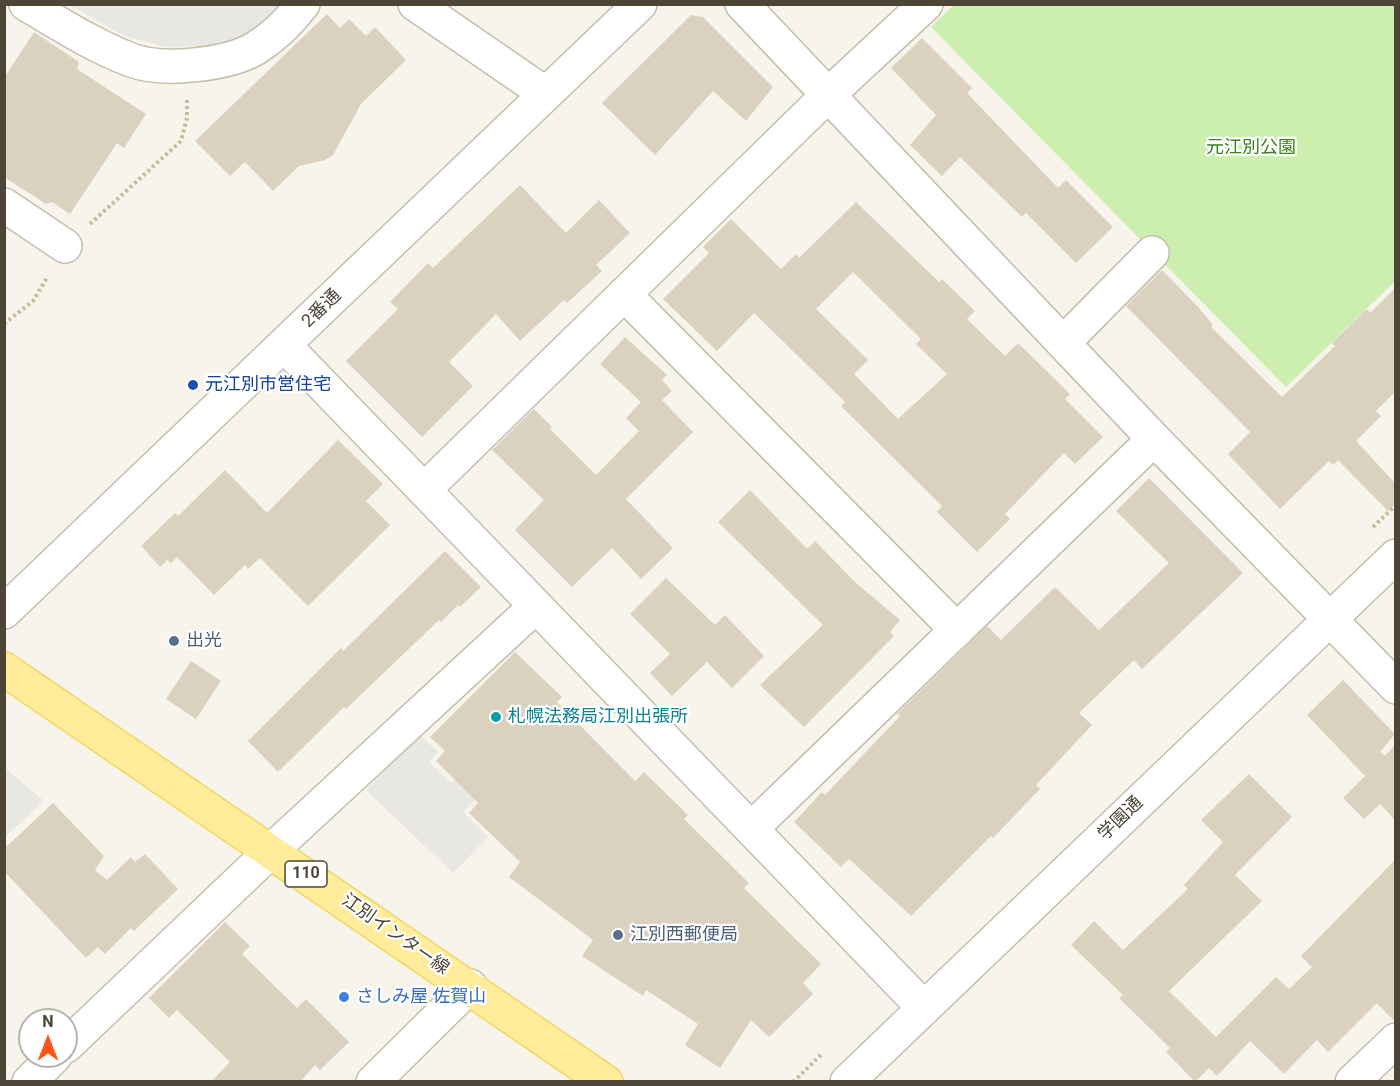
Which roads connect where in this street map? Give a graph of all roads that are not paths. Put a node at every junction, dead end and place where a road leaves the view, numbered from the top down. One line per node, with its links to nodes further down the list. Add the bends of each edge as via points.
1 (303, 4): 6 (street, via 288,23 255,49 218,61 170,67 133,61 83,38)
2 (415, 4): 7 (street)
3 (640, 4): 7 (street, 2番通)
4 (742, 4): 8 (street)
5 (926, 4): 8 (street)
6 (29, 5)
7 (546, 94): 14 (street, 2番通)
8 (828, 95): 12 (street); 13 (street)
9 (4, 205): 10 (street)
10 (65, 246)
11 (1152, 253): 13 (street)
12 (624, 294): 16 (street); 21 (street)
13 (1063, 344): 15 (street)
14 (284, 345): 16 (street); 19 (street, 2番通)
15 (1154, 439): 20 (street); 21 (street)
16 (424, 490): 18 (street)
17 (1395, 556): 20 (street, 学園通)
18 (536, 606): 24 (street); 25 (street)
19 (4, 612)
20 (1330, 619): 23 (street); 27 (street, 学園通)
21 (957, 630): 24 (street)
22 (4, 669): 25 (main road, 江別インター線 / 110)
23 (1395, 687)
24 (751, 829): 27 (street)
25 (272, 850): 26 (main road, 江別インター線 / 110); 28 (street)
26 (470, 986): 32 (street); 33 (main road, 江別インター線 / 110)
27 (924, 1008): 34 (street, 学園通)
28 (78, 1035)
29 (1395, 1040): 35 (street)
30 (44, 1068): 31 (street)
31 (29, 1082)
32 (373, 1082)
33 (606, 1082)
34 (847, 1082)
35 (1352, 1082)

